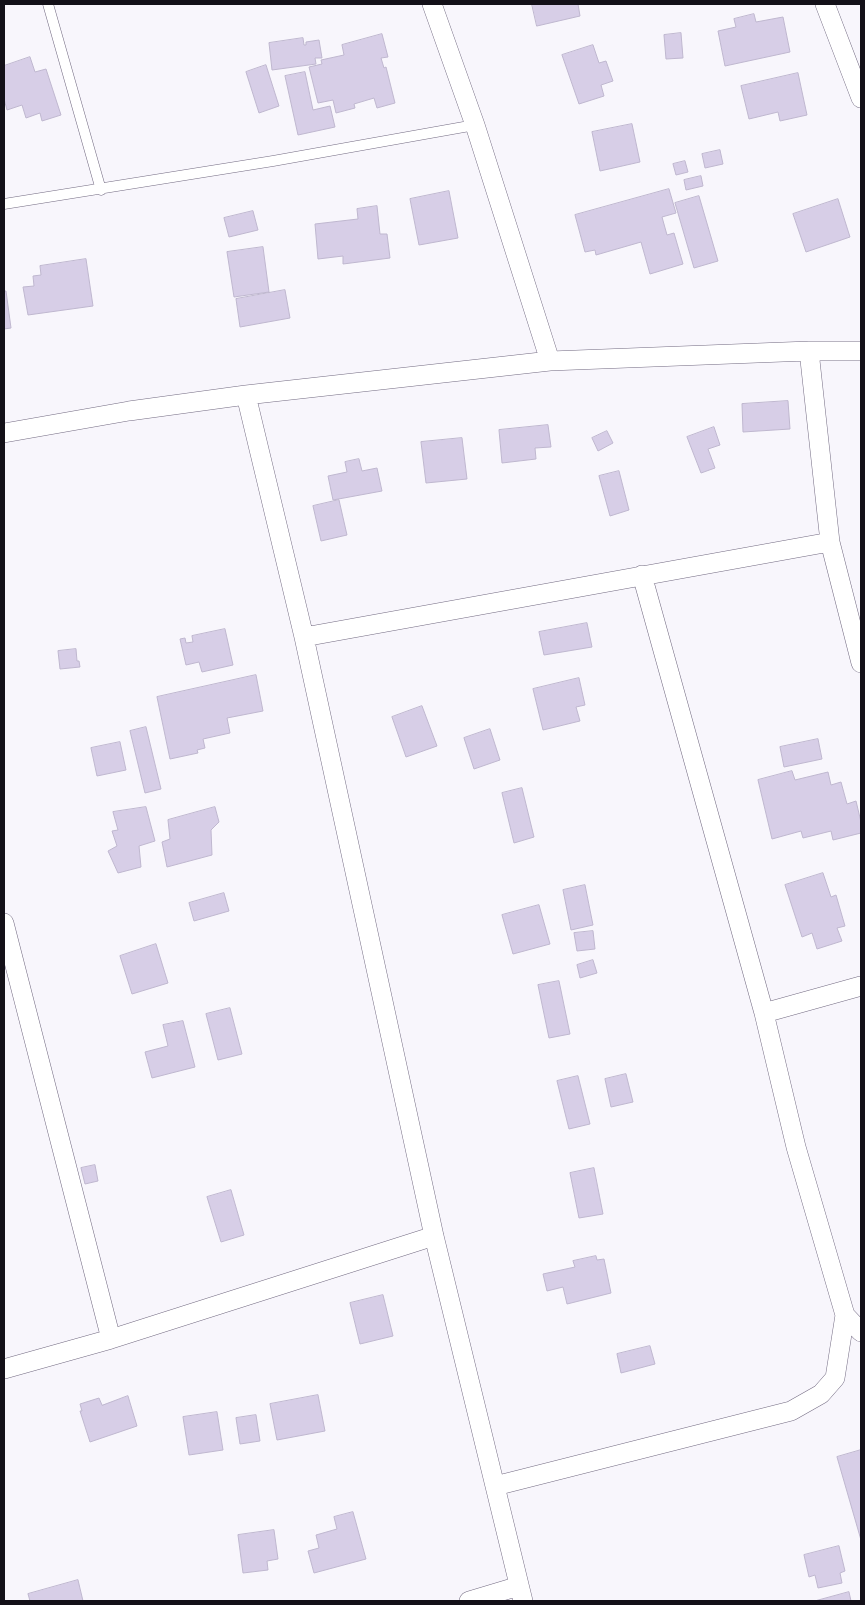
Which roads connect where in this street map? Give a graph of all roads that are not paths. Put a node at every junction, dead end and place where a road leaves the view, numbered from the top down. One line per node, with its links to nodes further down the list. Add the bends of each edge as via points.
1 (48, 4): 6 (lane)
2 (432, 4): 5 (street)
3 (825, 4): 4 (street)
4 (861, 93)
5 (475, 125): 6 (lane); 10 (street)
6 (101, 190): 7 (lane)
7 (4, 204)
8 (809, 351): 9 (street); 10 (street); 13 (street)
9 (861, 351)
10 (550, 361): 11 (street)
11 (246, 395): 12 (street, via 129,410); 15 (street)
12 (4, 433)
13 (830, 542): 14 (street); 16 (street)
14 (642, 576): 15 (street); 19 (street)
15 (304, 637): 20 (street)
16 (861, 663)
17 (4, 922): 23 (street)
18 (861, 986): 19 (street)
19 (764, 1013): 21 (street, via 796,1147)
20 (434, 1236): 23 (street); 25 (street)
21 (845, 1315): 22 (street); 25 (street, via 835,1378 821,1394 791,1411)
22 (861, 1332)
23 (111, 1339): 24 (street)
24 (4, 1369)
25 (495, 1486): 26 (street)
26 (521, 1594): 27 (street)
27 (469, 1601)

